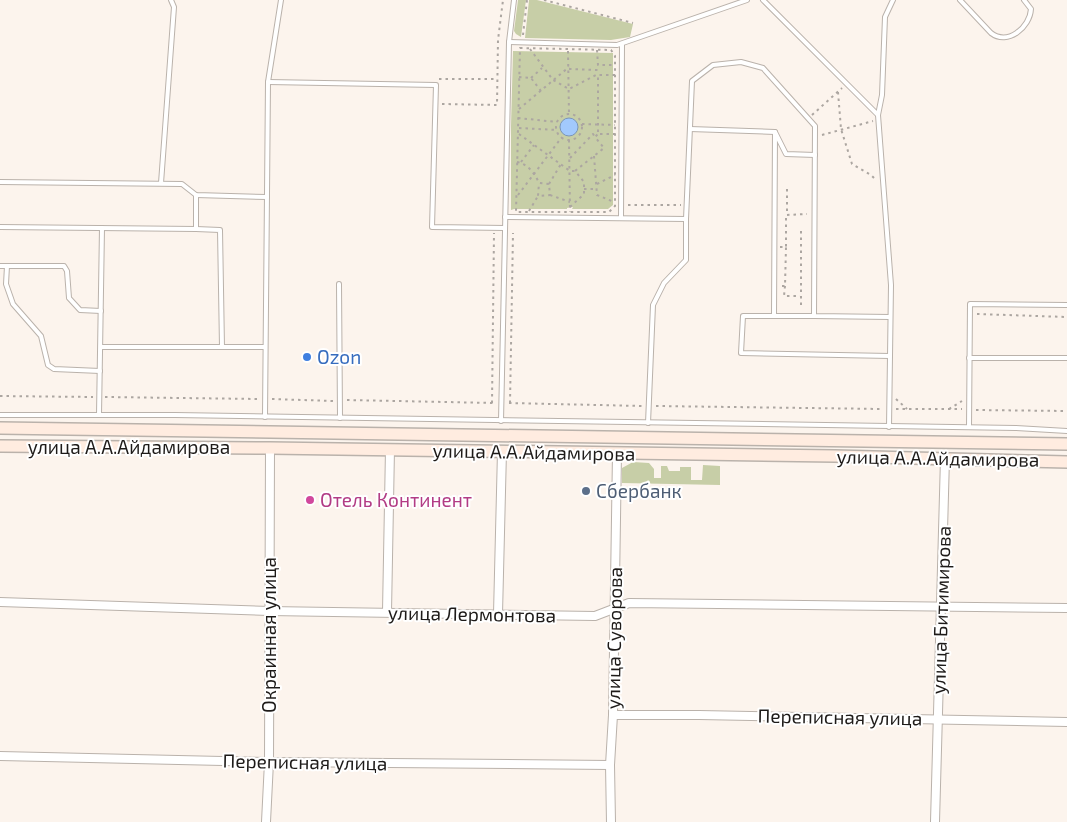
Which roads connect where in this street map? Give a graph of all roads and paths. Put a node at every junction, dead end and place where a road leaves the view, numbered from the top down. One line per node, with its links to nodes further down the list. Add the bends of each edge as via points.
1 (171, 0): 71 (lane, via 174,7)
2 (281, 0): 31 (lane)
3 (503, 0): 29 (path)
4 (514, 0): 14 (lane)
5 (527, 0): 13 (path)
6 (544, 0): 12 (path)
7 (747, 0): 15 (lane)
8 (763, 0): 32 (lane)
9 (893, 0): 41 (lane, via 885,17)
10 (960, 0): 11 (lane, via 992,33 1003,38 1009,38 1019,30 1030,15 1031,9)
11 (1024, 0)
12 (633, 23)
13 (523, 37)
14 (509, 42): 15 (lane); 93 (lane)
15 (622, 44): 86 (lane)
16 (529, 48): 17 (path); 21 (path); 26 (path, via 520,48)
17 (568, 49): 18 (path); 22 (path)
18 (597, 50): 19 (path); 20 (path, via 611,50)
19 (598, 66): 20 (path); 23 (path)
20 (615, 66): 25 (path)
21 (543, 68): 27 (path); 30 (path)
22 (569, 68): 23 (path); 30 (path); 33 (path)
23 (598, 70): 24 (path)
24 (598, 74): 25 (path); 33 (path); 44 (path)
25 (615, 75): 45 (path)
26 (519, 77): 27 (path); 37 (path)
27 (530, 78): 34 (path)
28 (438, 79): 29 (path)
29 (497, 80): 36 (path, via 497,105)
30 (553, 80): 33 (path); 34 (path)
31 (268, 82): 36 (lane, via 436,85); 83 (lane)
32 (847, 84): 35 (path); 41 (lane)
33 (569, 89): 38 (path)
34 (541, 91): 37 (path)
35 (838, 92): 40 (path); 48 (path)
36 (435, 103): 98 (lane, via 432,228)
37 (519, 109): 39 (path)
38 (569, 114): 42 (path); 43 (path, via 578,118)
39 (518, 118): 42 (path); 46 (path)
40 (809, 118): 47 (lane, via 763,68 741,62 713,65 692,82); 54 (lane, via 815,126)
41 (878, 118): 48 (path); 78 (lane)
42 (557, 122): 49 (path)
43 (581, 124): 44 (path); 57 (path, via 578,136)
44 (598, 124): 45 (path); 52 (path)
45 (615, 125): 53 (path)
46 (518, 128): 49 (path); 51 (path)
47 (690, 129): 50 (lane); 87 (lane)
48 (842, 129): 54 (path); 78 (path, via 852,164 871,175)
49 (557, 130): 55 (path)
50 (775, 132): 60 (lane, via 786,154); 103 (lane)
51 (518, 133): 58 (path); 63 (path)
52 (598, 134): 53 (path); 56 (path)
53 (615, 134): 69 (path)
54 (815, 136): 60 (lane)
55 (562, 137): 57 (path); 59 (path)
56 (595, 137): 61 (path, via 604,148); 62 (path, via 593,134)
57 (569, 140): 62 (path)
58 (534, 145): 59 (path); 64 (path)
59 (548, 155): 65 (path); 68 (path)
60 (815, 155): 92 (lane)
61 (594, 156): 67 (path); 74 (path)
62 (570, 158): 66 (path)
63 (517, 162): 64 (path); 81 (path)
64 (521, 162): 68 (path)
65 (561, 164): 66 (path); 73 (path)
66 (570, 170): 67 (path); 84 (path)
67 (575, 171): 76 (path, via 584,182)
68 (534, 173): 72 (path); 81 (path)
69 (615, 175): 74 (path); 85 (path)
70 (0, 182): 71 (lane)
71 (161, 184): 79 (lane, via 182,184)
72 (539, 184): 73 (path); 82 (path)
73 (549, 184): 80 (path)
74 (597, 184): 77 (path)
75 (787, 188): 91 (path)
76 (584, 189): 77 (path); 88 (path, via 584,194)
77 (597, 189): 85 (path, via 597,194)
78 (884, 190): 117 (lane)
79 (196, 195): 83 (lane); 100 (lane)
80 (550, 195): 82 (path); 84 (path)
81 (517, 196): 89 (path, via 516,212)
82 (538, 196): 89 (path)
83 (267, 198): 121 (lane)
84 (570, 202): 88 (path)
85 (615, 202): 90 (path, via 609,212)
86 (621, 205): 87 (path); 94 (lane)
87 (687, 205): 95 (lane)
88 (570, 207): 90 (path)
89 (528, 212): 90 (path)
90 (570, 212)
91 (786, 212)
92 (814, 214): 104 (path, via 786,215); 116 (lane)
93 (505, 217): 94 (lane); 99 (lane)
94 (621, 217): 95 (lane)
95 (686, 218): 137 (lane, via 686,260 664,283 653,305)
96 (0, 227): 97 (lane)
97 (102, 228): 100 (lane); 112 (lane)
98 (494, 228): 99 (lane); 134 (path)
99 (505, 228): 135 (lane)
100 (196, 229): 120 (lane, via 220,230)
101 (513, 231): 136 (path)
102 (800, 231): 110 (path)
103 (774, 246): 104 (path); 108 (lane)
104 (786, 247): 109 (path)
105 (0, 266): 106 (lane)
106 (7, 266): 112 (lane, via 64,266 69,298 80,310); 125 (lane, via 6,284 13,304 41,336 48,365 54,369)
107 (339, 284): 146 (lane)
108 (774, 286): 109 (path); 114 (lane)
109 (785, 286): 110 (path, via 784,296)
110 (801, 296): 115 (path)
111 (1067, 305): 113 (lane, via 970,304)
112 (101, 311): 119 (lane)
113 (970, 314): 118 (path); 123 (lane)
114 (774, 316): 115 (lane); 122 (lane, via 743,316 741,354)
115 (800, 316): 116 (lane)
116 (814, 316): 117 (lane)
117 (890, 316): 122 (lane)
118 (1067, 317)
119 (101, 347): 120 (lane); 125 (lane)
120 (222, 347): 121 (lane)
121 (265, 347): 145 (lane)
122 (890, 356): 126 (lane)
123 (969, 358): 124 (lane); 127 (lane)
124 (1067, 358)
125 (100, 371): 129 (lane)
126 (890, 391): 138 (lane); 139 (path)
127 (969, 395): 140 (path); 141 (lane)
128 (0, 396): 129 (path)
129 (100, 397): 130 (path); 144 (lane)
130 (260, 399)
131 (270, 399): 133 (path)
132 (347, 400): 134 (path)
133 (335, 401)
134 (492, 403): 135 (path)
135 (502, 403): 136 (path); 147 (lane)
136 (510, 403): 137 (path)
137 (649, 406): 138 (path); 148 (lane)
138 (890, 409): 139 (path); 149 (lane)
139 (907, 409): 140 (path)
140 (948, 409): 141 (path)
141 (969, 410): 142 (path); 151 (lane)
142 (1067, 411)
143 (0, 415): 144 (lane)
144 (99, 415): 145 (lane)
145 (265, 417): 146 (lane)
146 (340, 418): 147 (lane)
147 (501, 421): 148 (lane)
148 (648, 423): 149 (lane)
149 (889, 427): 151 (lane)
150 (0, 428): 153 (main road, улица А.А.Айдамирова)
151 (969, 428): 152 (lane)
152 (1067, 431)
153 (1067, 444)
154 (0, 446): 155 (main road, улица А.А.Айдамирова)
155 (270, 448): 156 (main road, улица А.А.Айдамирова); 165 (street, Окраинная улица)
156 (390, 449): 157 (main road, улица А.А.Айдамирова); 166 (street)
157 (502, 451): 158 (main road, улица А.А.Айдамирова); 167 (street)
158 (617, 453): 159 (main road, улица А.А.Айдамирова); 163 (street, улица Суворова)
159 (945, 458): 160 (main road, улица А.А.Айдамирова); 162 (street, улица Битимирова)
160 (1067, 462)
161 (0, 602): 165 (street, улица Лермонтова)
162 (941, 606): 163 (street, улица Лермонтова, via 629,603); 164 (street, улица Лермонтова); 169 (street, улица Битимирова)
163 (614, 608): 167 (street, улица Лермонтова, via 594,616); 168 (street, улица Суворова)
164 (1067, 608)
165 (269, 610): 166 (street, улица Лермонтова); 172 (street, Окраинная улица)
166 (388, 612): 167 (street, улица Лермонтова)
167 (498, 614)
168 (613, 715): 169 (street, Переписная улица); 173 (street, улица Суворова)
169 (938, 719): 170 (street, Переписная улица); 176 (street, улица Битимирова)
170 (1067, 722)
171 (0, 756): 172 (street, Переписная улица)
172 (269, 762): 173 (street, Переписная улица); 174 (street, Окраинная улица)
173 (610, 765): 175 (street, улица Суворова)
174 (266, 822)
175 (611, 822)
176 (935, 822)

